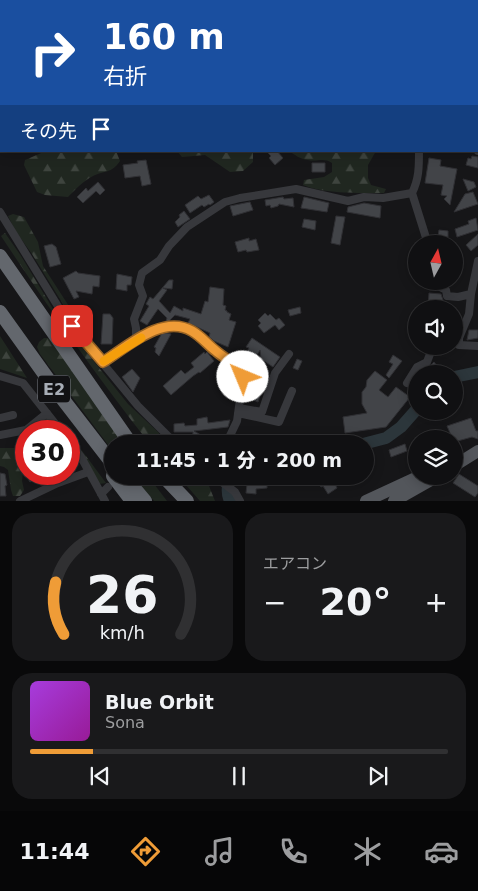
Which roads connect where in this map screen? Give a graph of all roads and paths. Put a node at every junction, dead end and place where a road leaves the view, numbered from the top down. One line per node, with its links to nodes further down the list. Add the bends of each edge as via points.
1 (419, 152): 2 (street, via 417,182)
2 (412, 193): 5 (street); 12 (street, via 348,201 296,189 224,202 187,227 160,260 142,273 139,285 143,296 134,319)
3 (0, 212): 4 (street)
4 (4, 229): 18 (street, via 59,308)
5 (425, 235)
6 (0, 256): 22 (highway, E2)
7 (478, 260): 9 (street)
8 (446, 290): 9 (street, via 447,296)
9 (471, 294): 11 (street)
10 (0, 312): 15 (highway, E2)
11 (463, 327)
12 (136, 341): 18 (street); 23 (street, via 163,326 193,331 242,372)
13 (463, 345): 14 (street)
14 (478, 346)
15 (29, 354): 34 (highway, E2); 38 (highway)
16 (289, 354): 23 (street, via 275,373 262,412)
17 (430, 355): 20 (street)
18 (103, 362): 31 (street)
19 (0, 376): 24 (street, via 23,383)
20 (407, 383)
21 (292, 391): 23 (street, via 278,422)
22 (106, 409): 29 (highway, E2); 30 (highway)
23 (238, 410): 32 (street)
24 (47, 413): 27 (street); 28 (street, via 26,430)
25 (13, 415): 26 (street)
26 (0, 418)
27 (52, 420)
28 (0, 435)
29 (125, 435)
30 (128, 435)
31 (165, 435)
32 (231, 435)
33 (478, 450): 36 (main road); 37 (main road)
34 (104, 452)
35 (80, 456): 39 (street)
36 (463, 457)
37 (463, 460)
38 (104, 470)
39 (88, 472): 48 (street); 49 (street)
40 (408, 482): 55 (main road)
41 (109, 485): 48 (street)
42 (116, 485): 50 (highway)
43 (132, 485): 51 (highway)
44 (163, 485): 52 (highway)
45 (172, 485): 53 (highway)
46 (226, 485): 54 (street)
47 (422, 485): 56 (main road)
48 (103, 498)
49 (20, 501)
50 (132, 501)
51 (145, 501)
52 (175, 501)
53 (187, 501)
54 (240, 501)
55 (366, 501)
56 (394, 501)

